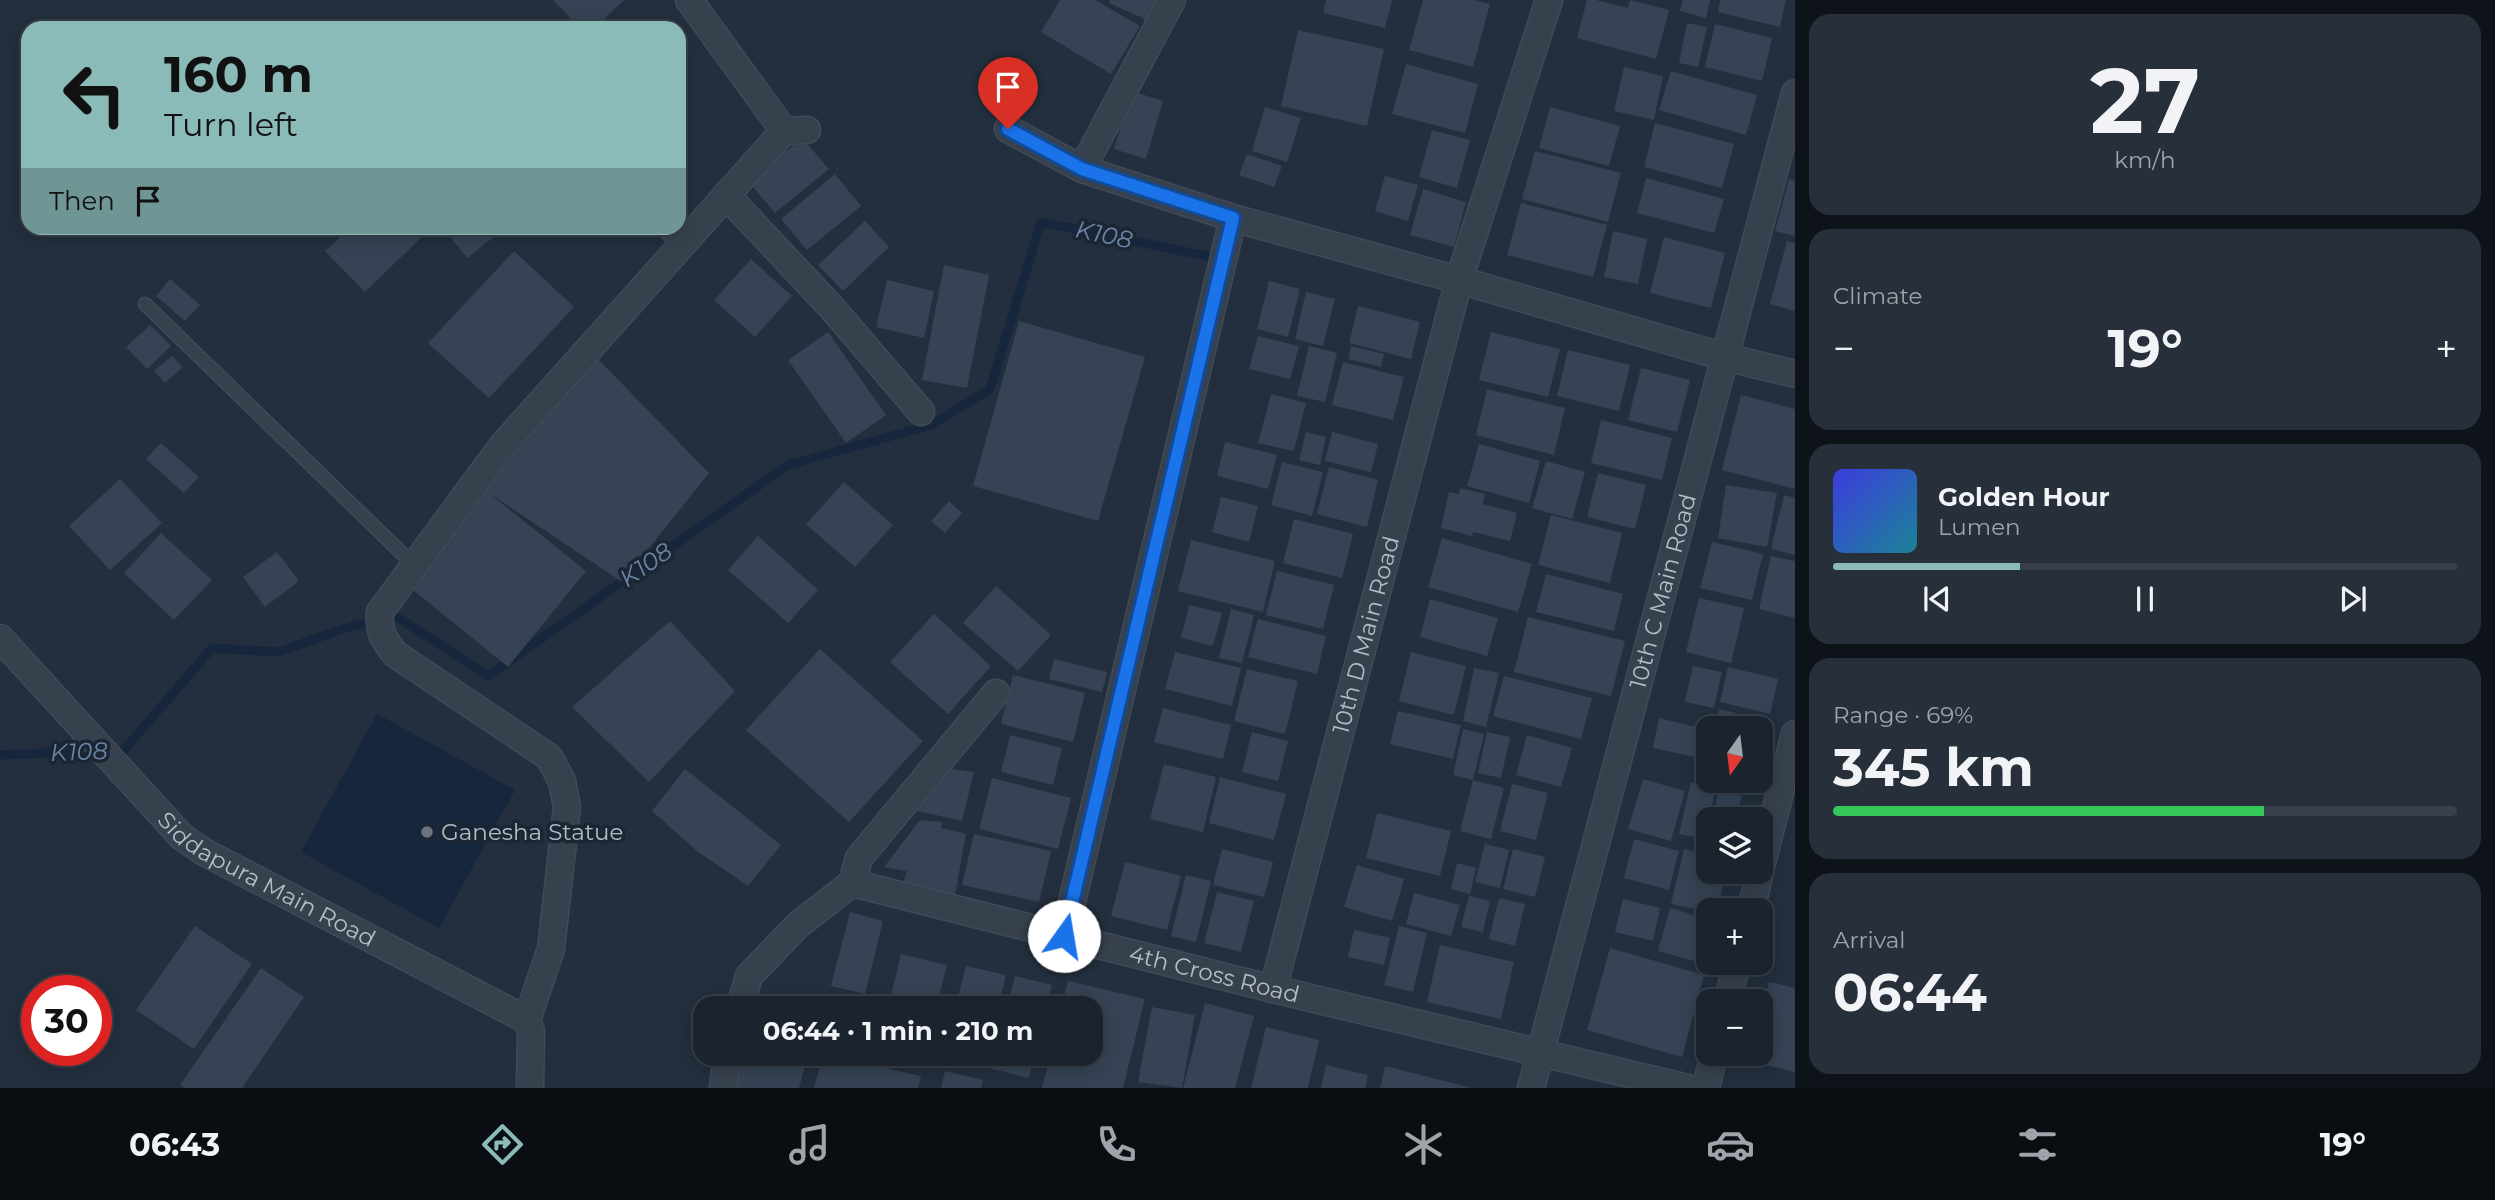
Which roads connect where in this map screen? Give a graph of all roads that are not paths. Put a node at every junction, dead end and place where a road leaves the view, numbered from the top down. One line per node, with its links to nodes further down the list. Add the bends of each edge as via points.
1 (689, 0): 7 (street, via 795,130)
2 (1172, 0): 6 (street)
3 (1549, 0): 11 (street, 10th D Main Road)
4 (1795, 93): 13 (street, 10th C Main Road)
5 (1008, 129): 6 (street)
6 (1082, 169): 8 (street)
7 (726, 195): 10 (street); 15 (street, via 879,360)
8 (1233, 218): 11 (street); 22 (street)
9 (669, 235): 10 (lane)
10 (681, 245): 16 (street, via 502,446)
11 (1458, 280): 13 (street); 23 (street, 10th D Main Road)
12 (145, 304): 16 (lane)
13 (1725, 357): 14 (street); 26 (street, 10th C Main Road)
14 (1795, 374)
15 (921, 412)
16 (414, 565): 25 (street, via 380,612 383,639 395,654 549,757 562,782 567,807 551,949)
17 (0, 638): 25 (street, Siddapura Main Road, via 182,837)
18 (996, 693): 21 (street, via 859,858)
19 (1795, 734): 20 (street)
20 (1773, 820)
21 (852, 883): 22 (street, 4th Cross Road); 24 (street, via 797,925 749,976)
22 (1064, 936): 23 (street, 4th Cross Road)
23 (1273, 989): 26 (street, 4th Cross Road)
24 (743, 996)
25 (527, 1020): 29 (street, via 531,1031)
26 (1540, 1053): 31 (street, 10th C Main Road); 32 (street, 4th Cross Road)
27 (726, 1066): 30 (street)
28 (1711, 1066): 33 (street)
29 (530, 1088)
30 (723, 1088)
31 (1531, 1088)
32 (1688, 1088)
33 (1706, 1088)

